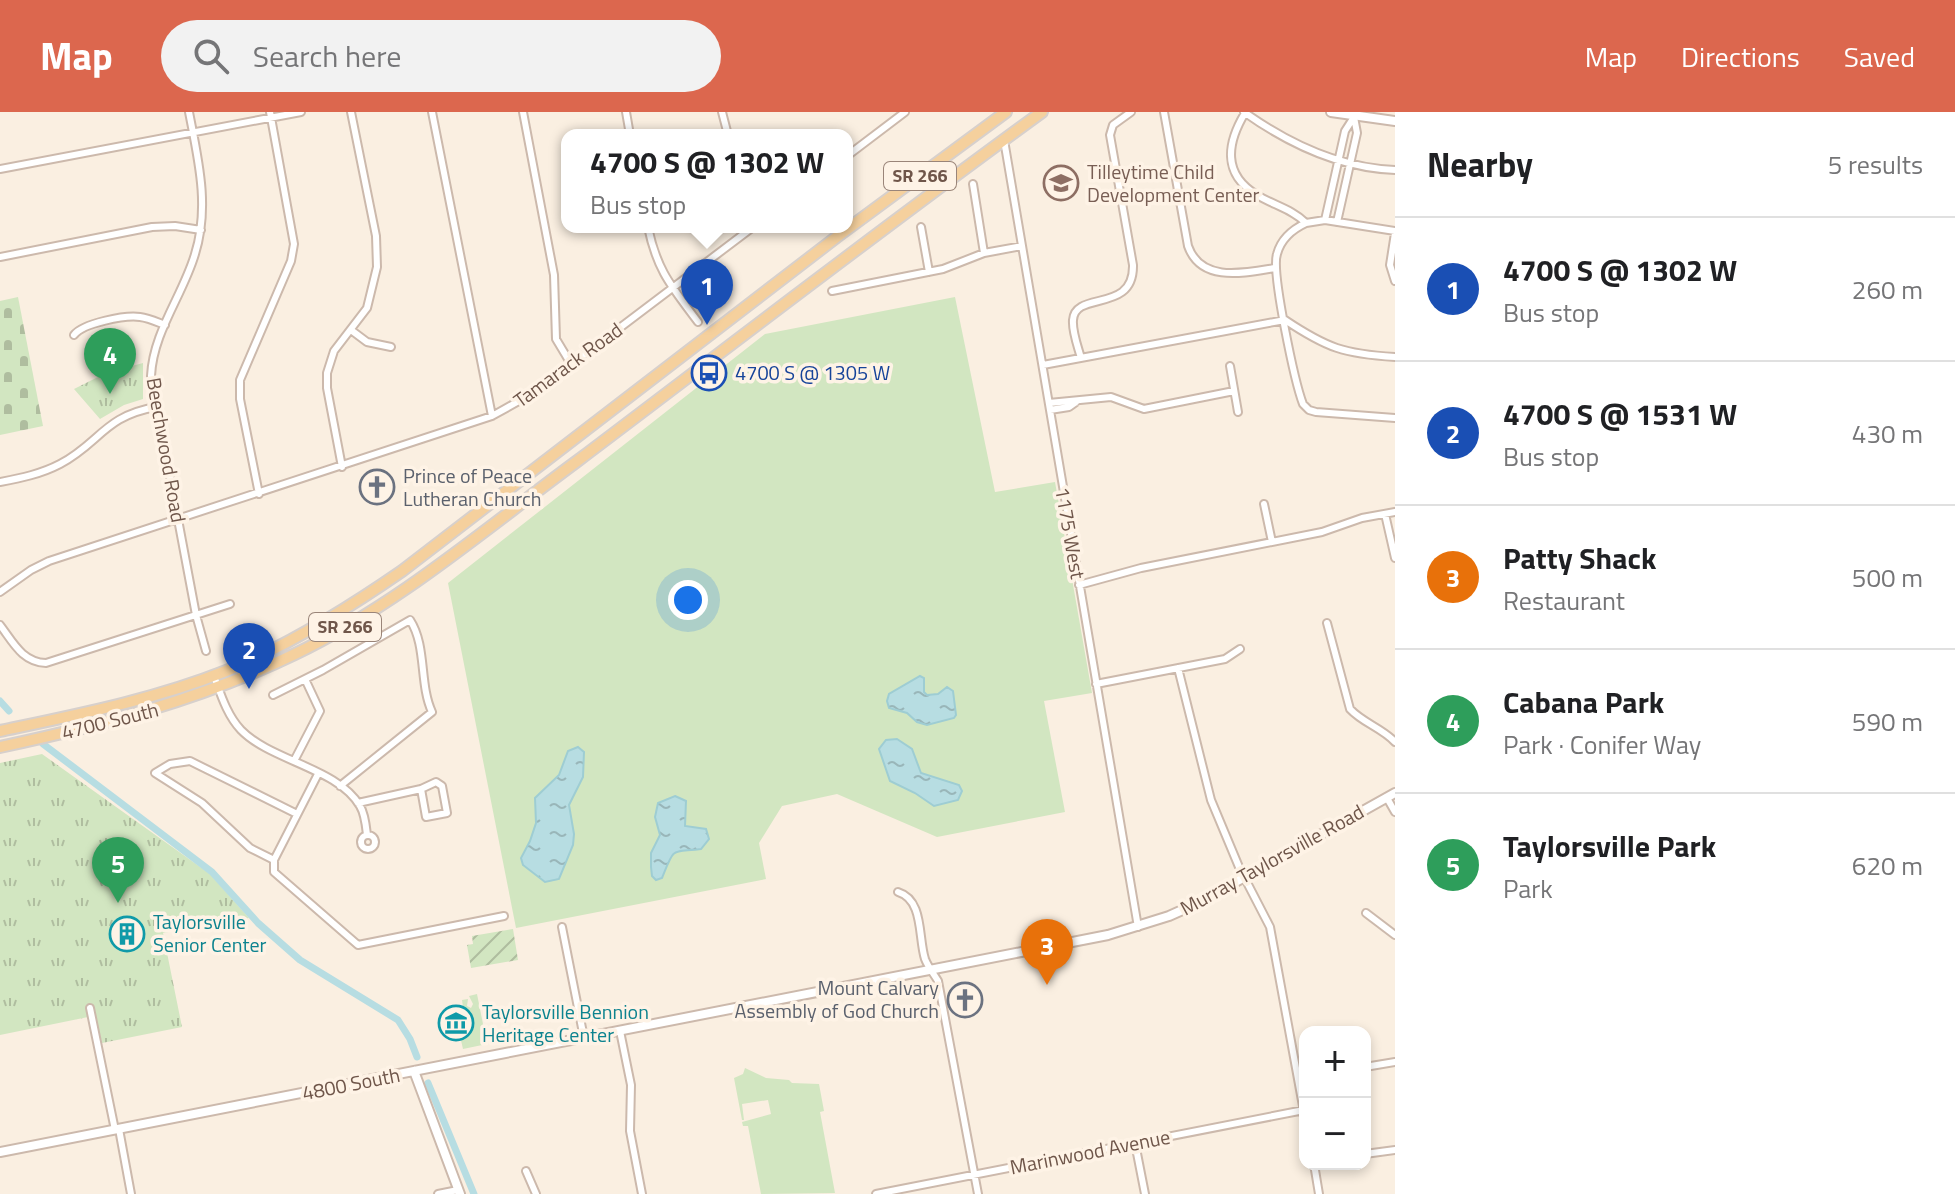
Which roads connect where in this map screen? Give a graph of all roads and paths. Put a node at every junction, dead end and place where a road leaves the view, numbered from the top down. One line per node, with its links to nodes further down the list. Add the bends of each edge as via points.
1 (189, 112): 16 (street, Beechwood Road)
2 (301, 112): 13 (street)
3 (351, 112): 45 (street, via 377,251 371,296)
4 (432, 112): 57 (street)
5 (523, 112): 50 (street, via 554,275 556,339)
6 (905, 112): 18 (street)
7 (1042, 112): 17 (main road, SR 266)
8 (1131, 112): 49 (street, via 1113,125 1110,135 1132,276 1120,294 1075,312)
9 (1164, 112): 37 (street, via 1193,258 1216,272)
10 (1244, 112): 19 (street, via 1284,138); 26 (street, via 1231,142 1236,175 1248,189)
11 (1331, 112): 14 (street)
12 (1003, 113): 27 (main road, SR 266)
13 (271, 115): 16 (street); 61 (street, via 294,244 240,380)
14 (1354, 117): 15 (street); 19 (street, via 1345,131); 20 (street, via 1357,133)
15 (1395, 121)
16 (193, 132): 21 (street); 29 (street, Beechwood Road, via 202,182)
17 (1004, 140): 34 (street, 1175 West); 80 (main road, SR 266, via 407,587 324,639)
18 (853, 151)
19 (1339, 161): 20 (street); 24 (street)
20 (1350, 163): 22 (street); 25 (street)
21 (0, 169)
22 (1395, 170)
23 (973, 184): 35 (street)
24 (1325, 220): 25 (street); 26 (street)
25 (1337, 222): 30 (street)
26 (1306, 223): 37 (street, via 1281,243)
27 (853, 225)
28 (921, 227): 38 (street)
29 (201, 230): 36 (street, via 152,227); 44 (street, Beechwood Road)
30 (1395, 232): 39 (street, via 1390,265)
31 (649, 233): 40 (street, via 655,258)
32 (745, 233): 40 (street, Tamarack Road)
33 (842, 233): 77 (main road, SR 266, via 402,571 308,630)
34 (1022, 246): 35 (street); 51 (street, 1175 West)
35 (984, 253): 38 (street)
36 (0, 257)
37 (1275, 268): 42 (street)
38 (929, 272): 41 (street)
39 (1395, 281)
40 (672, 288): 43 (street); 50 (street, Tamarack Road)
41 (832, 291)
42 (1285, 320): 48 (street, via 1339,351); 49 (street); 58 (street, via 1306,408)
43 (698, 322)
44 (165, 325): 46 (street, via 130,317 89,325); 54 (street, Beechwood Road, via 152,367)
45 (351, 330): 47 (street, via 367,342); 59 (street, via 334,351 327,381)
46 (74, 335)
47 (391, 347)
48 (1395, 357)
49 (1081, 358): 51 (street)
50 (571, 364): 57 (street, Tamarack Road)
51 (1043, 365): 55 (street, 1175 West)
52 (1230, 366): 53 (street)
53 (1234, 391): 55 (street, via 1144,409 1111,397); 56 (street)
54 (156, 407): 60 (street, via 116,420 62,464); 65 (street, Beechwood Road)
55 (1049, 407): 68 (street, 1175 West)
56 (1238, 412)
57 (492, 416): 59 (street, Tamarack Road)
58 (1395, 418)
59 (342, 467): 61 (street, Tamarack Road)
60 (0, 482)
61 (259, 494): 65 (street, Tamarack Road)
62 (1264, 504): 66 (street)
63 (1395, 512): 64 (street)
64 (1385, 514): 66 (street); 67 (street)
65 (178, 520): 69 (street, Tamarack Road, via 49,561); 71 (street, Beechwood Road)
66 (1272, 542): 68 (street)
67 (1395, 558)
68 (1079, 585): 79 (street, 1175 West)
69 (0, 592)
70 (230, 604): 71 (street)
71 (196, 615): 73 (street, via 46,663 23,656); 75 (street, Beechwood Road)
72 (1327, 623): 83 (street, via 1350,709)
73 (0, 625)
74 (1240, 649): 76 (street, via 1225,659)
75 (206, 651)
76 (1178, 668): 79 (street); 95 (street, via 1211,800)
77 (214, 676): 80 (street); 82 (main road, 4700 South / SR 266)
78 (305, 679): 81 (street); 85 (street, via 320,711); 87 (street, via 410,620 432,712)
79 (1096, 684): 100 (street, 1175 West)
80 (218, 688): 84 (main road, 4700 South / SR 266, via 128,718); 85 (street, via 241,730)
81 (273, 695)
82 (0, 731)
83 (1395, 742)
84 (0, 747)
85 (294, 761): 86 (street)
86 (318, 774): 87 (street); 92 (street)
87 (340, 786): 90 (street)
88 (421, 789): 88 (street, via 436,782 442,786 447,813 426,817); 90 (street)
89 (1391, 796): 91 (street); 95 (street, Murray Taylorsville Road)
90 (358, 803): 93 (street)
91 (1395, 812)
92 (297, 814): 94 (street); 94 (street, via 190,761 155,773 202,803 250,848)
93 (367, 835)
94 (274, 860): 98 (street, via 276,877 362,946)
95 (1245, 879): 100 (street, Murray Taylorsville Road); 107 (street, via 1270,927)
96 (898, 892): 102 (street, via 914,903)
97 (1366, 913): 101 (street)
98 (504, 916)
99 (562, 927): 105 (street)
100 (1138, 927): 102 (street, Murray Taylorsville Road)
101 (1395, 935)
102 (931, 970): 104 (street, Murray Taylorsville Road); 118 (street, via 938,981)
103 (90, 1008): 111 (street)
104 (620, 1031): 105 (street, Murray Taylorsville Road); 123 (street)
105 (584, 1038): 109 (street, 4800 South)
106 (1395, 1062): 108 (street)
107 (1299, 1065)
108 (1371, 1066)
109 (414, 1071): 111 (street, 4800 South); 119 (street)
110 (1299, 1115): 112 (street, Marinwood Avenue)
111 (117, 1129): 114 (street); 120 (street)
112 (1135, 1143): 118 (street, Marinwood Avenue); 126 (street)
113 (1395, 1150): 115 (street)
114 (0, 1152)
115 (1371, 1153)
116 (1315, 1170): 127 (street)
117 (526, 1171): 122 (street)
118 (974, 1174): 124 (street, Marinwood Avenue); 125 (street)
119 (459, 1192): 121 (street)
120 (131, 1194)
121 (438, 1194)
122 (536, 1194)
123 (642, 1194)
124 (876, 1194)
125 (978, 1194)
126 (1145, 1194)
127 (1319, 1194)

